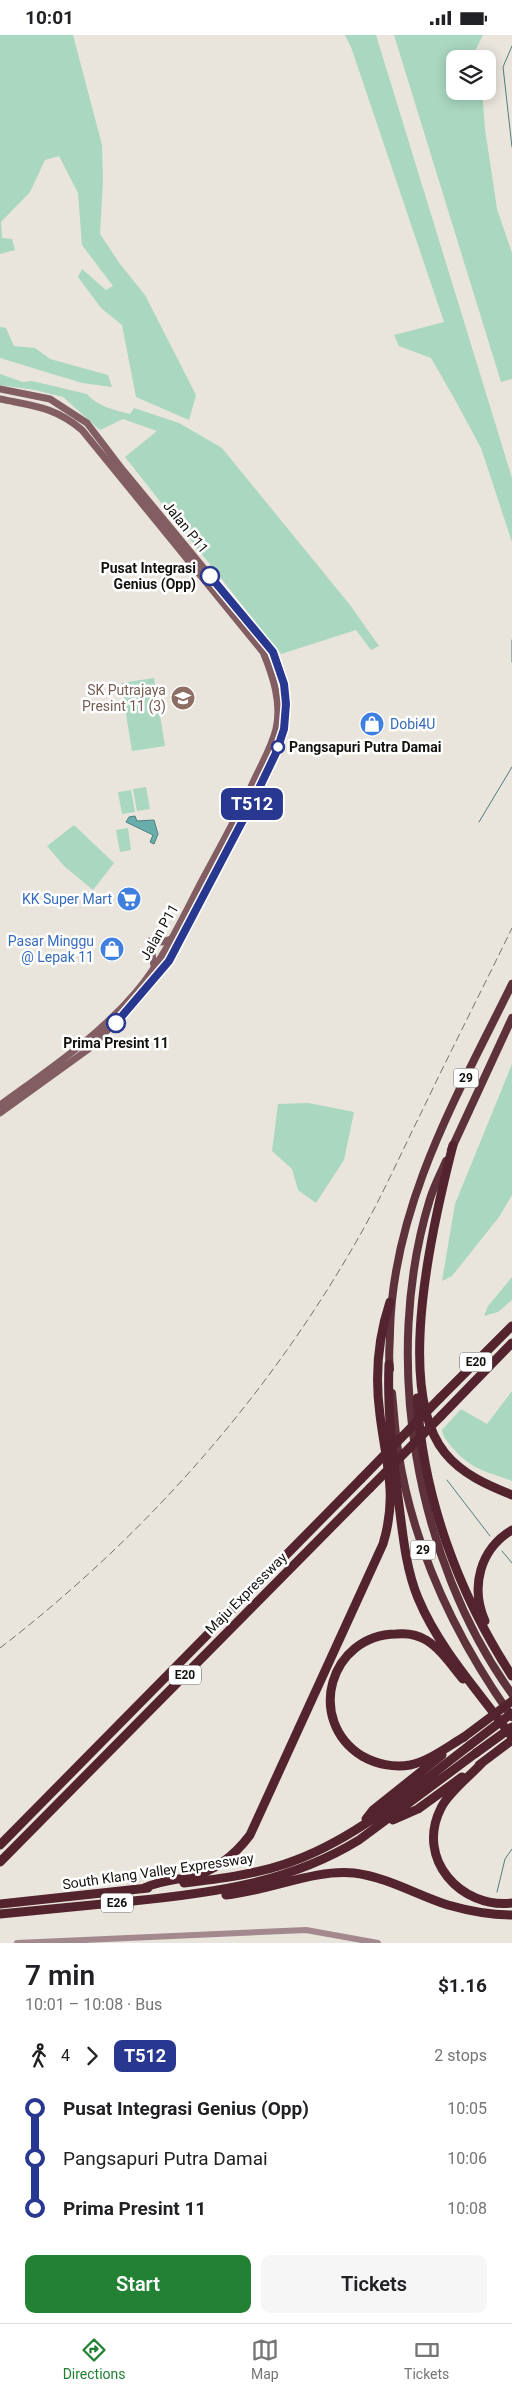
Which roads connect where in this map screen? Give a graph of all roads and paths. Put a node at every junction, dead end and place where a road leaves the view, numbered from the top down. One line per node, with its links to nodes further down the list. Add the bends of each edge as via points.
1 (0, 389): 8 (main road, Jalan P11, via 50,399 87,423 273,652 284,684 286,704 284,729 276,753 169,961 90,1048)
2 (0, 399): 3 (main road, Jalan P11, via 62,415 82,430 263,652 273,676 277,699 276,728 269,749)
3 (171, 939): 4 (main road, Jalan P11); 4 (main road, via 162,943 150,941)
4 (154, 966): 7 (main road, Jalan P11, via 137,991 86,1042)
5 (512, 984): 10 (highway, 29, via 421,1173 407,1218)
6 (512, 1018): 9 (highway, 29)
7 (0, 1105)
8 (0, 1113)
9 (453, 1145): 13 (highway, via 424,1271); 20 (highway, 29, via 430,1198 419,1245 408,1351 410,1414 424,1497 446,1569 464,1612)
10 (390, 1302): 14 (highway, 29); 31 (highway, via 382,1327 379,1360 380,1415 392,1499 383,1544 250,1835 238,1851 222,1862 192,1876 161,1881)
11 (512, 1326): 29 (highway, Maju Expressway / E20, bridge)
12 (512, 1343): 30 (highway, Maju Expressway / E20, bridge)
13 (420, 1345): 15 (highway, via 425,1410 444,1452 477,1480); 17 (highway, via 418,1403 435,1504 465,1593)
14 (389, 1364): 19 (highway, via 387,1404 401,1525 412,1583 432,1624); 22 (highway, 29, via 398,1450 416,1530 464,1645)
15 (512, 1495)
16 (512, 1530): 17 (highway, via 491,1548 483,1560 478,1578 479,1604)
17 (502, 1660): 18 (highway)
18 (512, 1677)
19 (480, 1693): 24 (highway, via 465,1682 425,1639 405,1633 370,1638 356,1647 336,1672 331,1691 333,1718 345,1742 368,1759 388,1765 410,1765); 25 (highway)
20 (512, 1694)
21 (512, 1701): 24 (highway, bridge)
22 (512, 1715): 28 (highway, South Klang Valley Expressway / E26, bridge)
23 (512, 1727): 27 (highway, South Klang Valley Expressway / E26, bridge)
24 (464, 1737): 28 (highway, via 373,1810)
25 (512, 1739): 26 (highway)
26 (482, 1763): 27 (highway, via 418,1809); 33 (highway, via 441,1807 434,1826 435,1854 448,1877 467,1895 484,1902)
27 (385, 1822): 32 (highway, South Klang Valley Expressway / E26, via 340,1852 305,1868 258,1883)
28 (362, 1826): 31 (highway, South Klang Valley Expressway / E26, via 322,1849 268,1869)
29 (0, 1845)
30 (0, 1862)
31 (144, 1888): 34 (highway, South Klang Valley Expressway / E26)
32 (206, 1893): 35 (highway, South Klang Valley Expressway / E26); 36 (highway, via 241,1893 318,1874 340,1872 370,1876 476,1912)
33 (512, 1903)
34 (0, 1904)
35 (0, 1914)
36 (512, 1915)
37 (17, 1943): 38 (street, via 306,1930)
38 (378, 1943)

